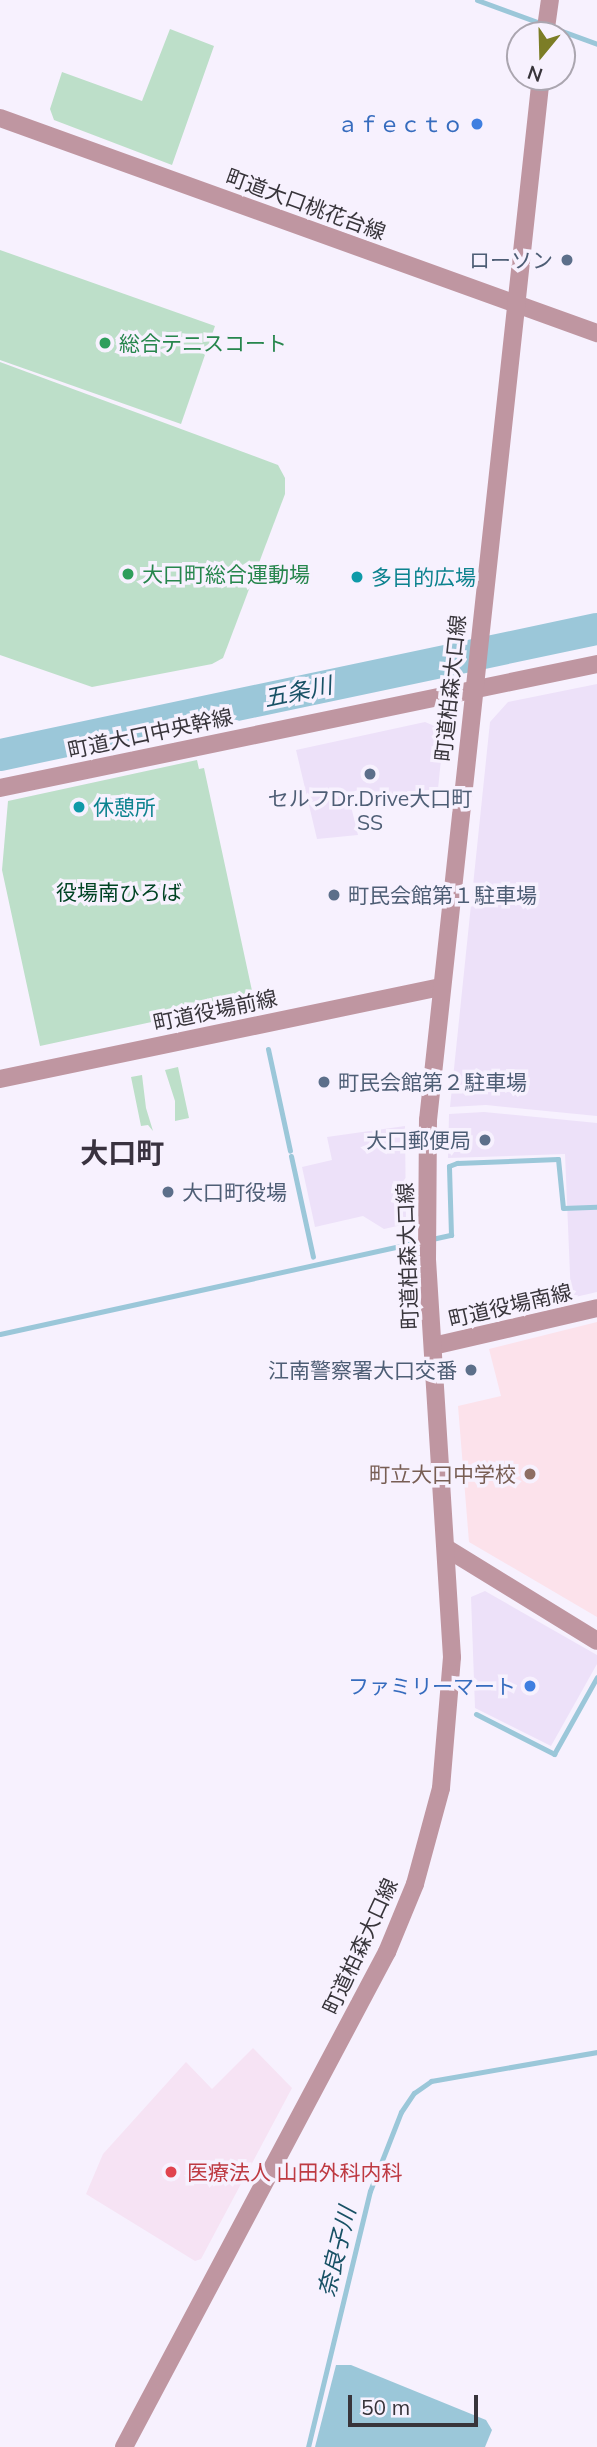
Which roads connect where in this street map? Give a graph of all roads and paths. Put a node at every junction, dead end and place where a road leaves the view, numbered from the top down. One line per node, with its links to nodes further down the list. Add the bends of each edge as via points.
1 (550, 0): 2 (street)
2 (547, 21)
3 (540, 91): 5 (street, 町道柏森大口線)
4 (0, 118): 5 (street, 町道大口桃花台線)
5 (517, 304): 6 (street, 町道大口桃花台線); 8 (street, 町道柏森大口線)
6 (597, 333)
7 (597, 664): 8 (street, 町道大口中央幹線)
8 (472, 690): 9 (street, 町道大口中央幹線); 10 (street, 町道柏森大口線)
9 (0, 788)
10 (440, 987): 11 (street, 町道役場前線); 13 (street, 町道柏森大口線, via 425,1189)
11 (0, 1079)
12 (597, 1308): 13 (street, 町道役場南線)
13 (433, 1346): 14 (street, 町道柏森大口線)
14 (446, 1548): 15 (street); 16 (street, 町道柏森大口線, via 452,1657 448,1738 439,1798 415,1884 380,1966)
15 (597, 1641)
16 (124, 2447)

